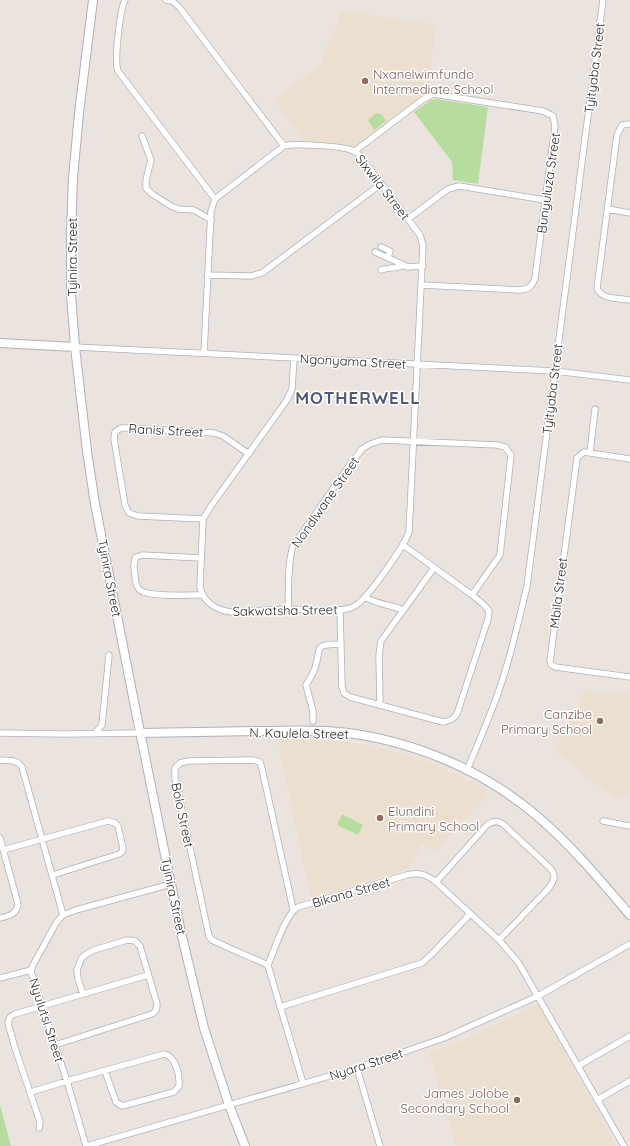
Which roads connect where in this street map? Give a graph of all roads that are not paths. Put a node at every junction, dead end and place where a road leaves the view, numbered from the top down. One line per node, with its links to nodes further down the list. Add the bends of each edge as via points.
1 (93, 0): 26 (street, Tyinira Street, via 73,178 71,232)
2 (125, 0): 10 (street, via 116,62 118,71)
3 (166, 0): 7 (street, via 172,1 178,7)
4 (603, 0): 30 (street, Tyityaba Street)
5 (630, 124): 12 (street, via 622,125 618,131)
6 (142, 136): 15 (street, via 151,160 146,188 178,209 194,210)
7 (284, 146): 8 (street, Sixwila Street, via 306,145); 10 (street)
8 (355, 151): 9 (street, Sixwila Street); 11 (street, Bunyuluza Street, via 433,94 543,111 553,116 555,126)
9 (381, 184): 14 (street, Sixwila Street); 22 (street, via 262,273 251,276)
10 (215, 199): 15 (street)
11 (545, 200): 14 (street, via 459,186 448,189); 23 (street, Bunyuluza Street, via 535,278 530,288 520,290)
12 (608, 209): 13 (street); 24 (street, via 597,288 603,296)
13 (630, 213)
14 (408, 219): 20 (street, Sixwila Street, via 422,240)
15 (211, 220): 22 (street)
16 (381, 247): 18 (street, via 390,251)
17 (375, 252): 18 (street)
18 (388, 257): 19 (street)
19 (404, 265): 20 (street); 21 (street, via 400,268)
20 (423, 266): 23 (street, Sixwila Street)
21 (381, 270)
22 (207, 275): 27 (street)
23 (422, 285): 29 (street, Sixwila Street)
24 (630, 300)
25 (0, 343): 26 (street)
26 (75, 347): 27 (street, Ngonyama Street); 53 (street, Tyinira Street, via 92,485)
27 (204, 353): 28 (street, Ngonyama Street)
28 (294, 358): 29 (street, Ngonyama Street); 35 (street, via 290,395)
29 (418, 364): 30 (street, Ngonyama Street); 33 (street, Sakwatsha Street)
30 (555, 371): 31 (street, Ngonyama Street); 56 (street, Tyityaba Street, via 523,603 504,674)
31 (630, 380)
32 (595, 409): 34 (street)
33 (414, 442): 38 (street, Sakwatsha Street, via 411,523 410,532); 41 (street, Nondlwane Street, via 497,444 506,447 511,454 500,555); 44 (street, Nondlwane Street, via 382,440 370,444 362,449 346,470 293,546)
34 (590, 453): 36 (street); 49 (street, Mbila Street, via 581,453 575,462 550,661 555,667)
35 (249, 454): 37 (street); 37 (street, Ranisi Street, via 223,436 214,433 126,428 115,432 125,505 129,513 138,516)
36 (630, 459)
37 (203, 519): 39 (street)
38 (403, 545): 40 (street); 43 (street, Sakwatsha Street)
39 (201, 558): 42 (street); 42 (street, via 142,555 136,557 134,562 137,586 142,592)
40 (434, 568): 41 (street); 46 (street)
41 (472, 594): 50 (street, via 488,609 489,615 457,714 443,722)
42 (202, 596): 44 (street, Sakwatsha Street, via 223,611)
43 (365, 598): 45 (street, Sakwatsha Street, via 355,607); 46 (street)
44 (288, 609): 45 (street, Sakwatsha Street)
45 (340, 610): 47 (street)
46 (403, 610): 50 (street, via 381,641 379,648)
47 (341, 644): 50 (street, via 344,693); 51 (street, via 324,645 318,651 315,670 306,685 314,711)
48 (109, 655): 54 (street, via 102,725)
49 (630, 677)
50 (380, 705)
51 (313, 721)
52 (0, 733): 54 (street, N. Kaulela Street)
53 (140, 733): 54 (street, N. Kaulela Street); 56 (street, N. Kaulela Street, via 316,730 338,732 404,744); 64 (street, Tyinira Street)
54 (94, 734)
55 (0, 760): 60 (street, via 18,762 22,767)
56 (468, 770): 68 (street, N. Kaulela Street, via 506,793 551,828)
57 (603, 821): 58 (street)
58 (630, 826)
59 (0, 838): 61 (street)
60 (42, 840): 61 (street); 62 (street); 62 (street, via 108,821 118,826 122,852)
61 (3, 850): 69 (street, via 18,904 14,912)
62 (53, 875): 67 (street)
63 (436, 882): 65 (street, Bikana Street, via 425,874 414,874); 66 (street, Bikana Street); 70 (street, via 490,823 500,822 509,829 553,871 554,877 548,889)
64 (171, 884): 67 (street); 90 (street, Tyinira Street, via 204,1028)
65 (293, 909): 72 (street); 72 (street, Bolo Street, via 260,762 253,760 180,763 175,768 175,778 209,936 218,943)
66 (470, 914): 70 (street, Bikana Street); 79 (street, via 422,963)
67 (63, 915): 73 (street, Nyulutsi Street, via 56,923)
68 (630, 916)
69 (0, 918)
70 (499, 940): 77 (street, Bikana Street, via 518,962)
71 (630, 944): 77 (street, Nyara Street)
72 (268, 965): 79 (street)
73 (31, 970): 75 (street); 78 (street, Nyulutsi Street)
74 (148, 975): 76 (street); 76 (street, via 138,942 127,940 94,950 81,959 77,970); 81 (street, via 157,1004 154,1014)
75 (0, 978)
76 (82, 994): 78 (street)
77 (538, 996): 82 (street, Bikana Street); 83 (street, Nyara Street, via 456,1033)
78 (42, 1006): 81 (street, Nyulutsi Street); 88 (street, via 15,1014 8,1023)
79 (280, 1007): 87 (street)
80 (630, 1036): 82 (street)
81 (55, 1045): 85 (street, Nyulutsi Street)
82 (578, 1066): 89 (street, Bikana Street)
83 (357, 1068): 87 (street, Nyara Street); 94 (street)
84 (105, 1071): 84 (street, via 167,1054 174,1062 180,1084 174,1092 122,1106 116,1102); 85 (street)
85 (67, 1081): 88 (street); 93 (street, Nyulutsi Street)
86 (630, 1081): 89 (street)
87 (302, 1084): 90 (street, Nyara Street)
88 (31, 1092): 91 (street, via 40,1122)
89 (597, 1100): 95 (street, Bikana Street)
90 (229, 1105): 92 (street, Tyinira Street); 93 (street, Nyara Street)
91 (39, 1128)
92 (244, 1145)
93 (86, 1146)
94 (378, 1146)
95 (624, 1146)

